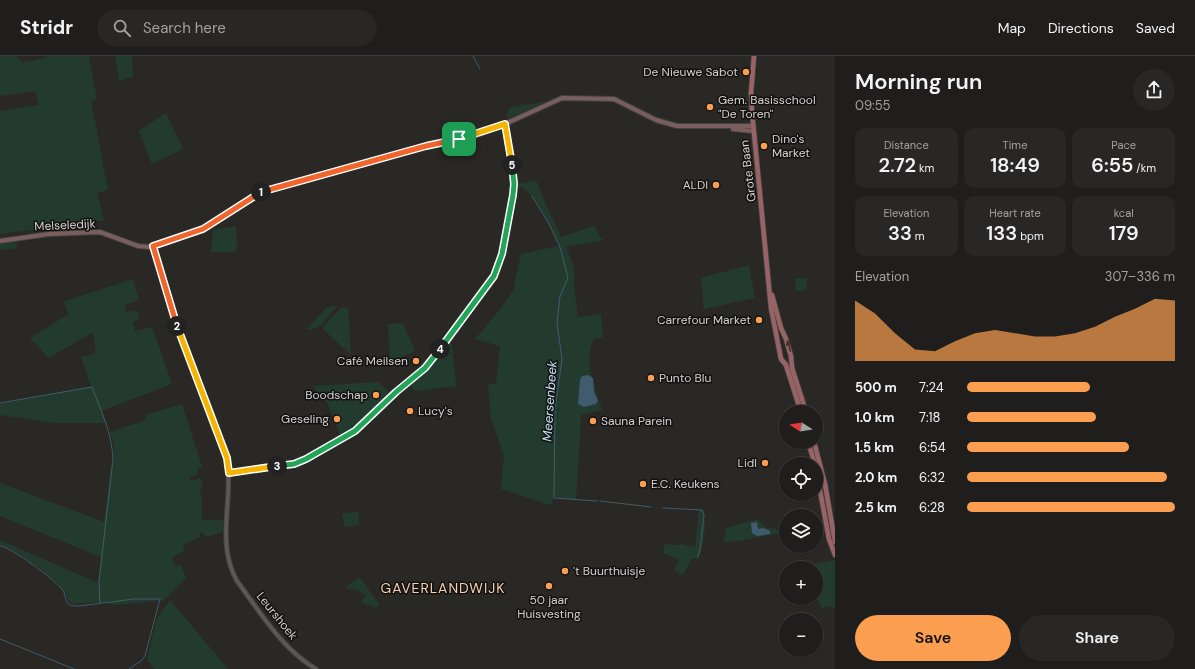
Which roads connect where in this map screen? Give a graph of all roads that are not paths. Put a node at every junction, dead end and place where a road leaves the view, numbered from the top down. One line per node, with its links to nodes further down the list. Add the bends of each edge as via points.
1 (754, 56): 3 (main road, Grote Baan, via 751,93)
2 (505, 124): 3 (main road, via 549,103 569,98 614,99 670,125); 5 (main road, via 477,135 426,146 263,192 203,229); 14 (street, via 514,184 500,263 494,276 441,349 425,368 343,439 294,464)
3 (753, 128): 6 (main road, Grote Baan)
4 (0, 241): 5 (main road, Melseledijk, via 49,234 100,232 138,246)
5 (153, 246): 14 (street, via 178,330 227,458)
6 (773, 305): 7 (main road); 8 (main road)
7 (782, 331): 8 (main road); 9 (main road, one-way to 7)
8 (777, 332): 10 (main road, via 781,359)
9 (791, 363): 10 (main road); 12 (main road)
10 (786, 365): 11 (main road)
11 (799, 405)
12 (804, 405)
13 (816, 449): 16 (main road)
14 (229, 473): 18 (street, Leurshoek, via 225,528 230,568 237,581 299,659)
15 (822, 501): 17 (main road)
16 (835, 542)
17 (835, 556)
18 (316, 669)

